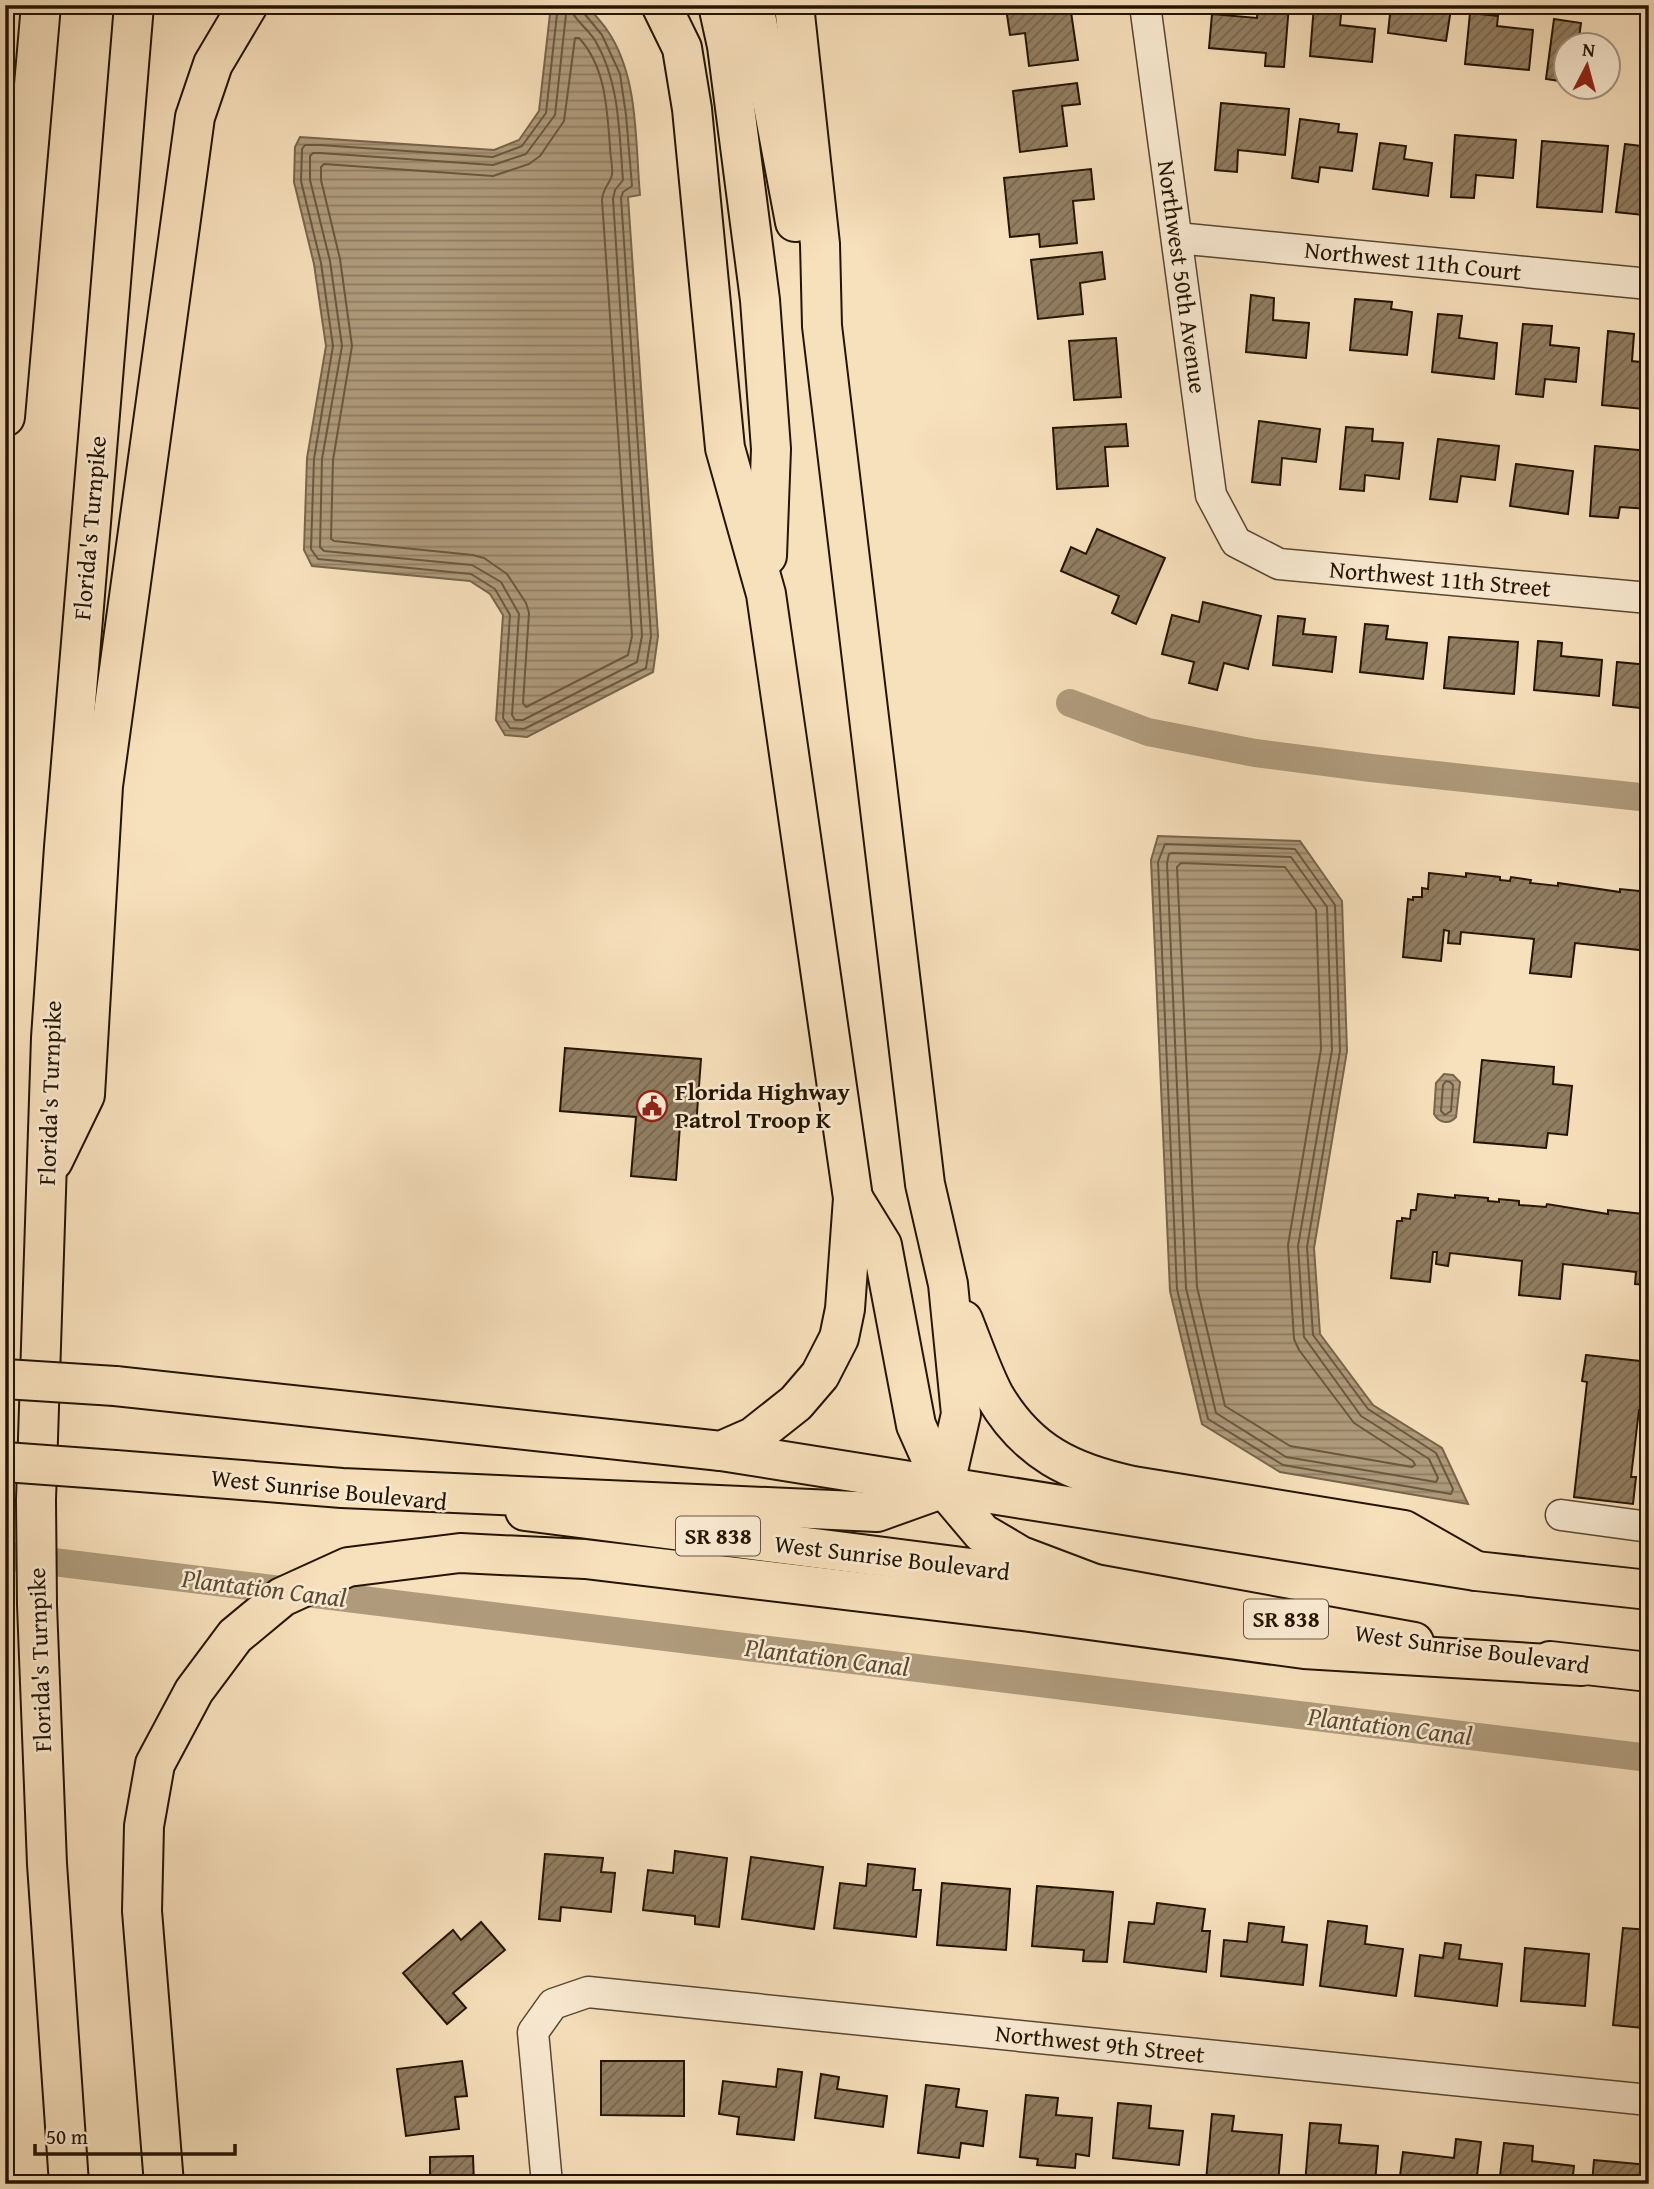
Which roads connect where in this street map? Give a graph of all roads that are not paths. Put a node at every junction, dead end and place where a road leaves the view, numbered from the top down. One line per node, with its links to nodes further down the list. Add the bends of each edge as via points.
1 (41, 5): 12 (main road)
2 (134, 5): 16 (main road, Florida's Turnpike, via 64,847)
3 (248, 5): 16 (main road, via 213,64 195,117 103,786 85,1095)
4 (662, 5): 14 (main road, via 682,47 692,109 726,448)
5 (718, 5): 14 (main road, via 761,313 771,449)
6 (754, 5): 11 (main road, via 800,248)
7 (794, 5): 11 (main road, via 820,244)
8 (1145, 5): 9 (street, Northwest 50th Avenue)
9 (1177, 239): 10 (street, Northwest 11th Court); 13 (street, Northwest 50th Avenue, via 1211,495)
10 (1649, 284)
11 (822, 326): 18 (main road, via 925,1184)
12 (5, 417)
13 (1236, 542): 15 (street, Northwest 11th Street, via 1279,564)
14 (766, 594): 17 (main road)
15 (1649, 598)
16 (46, 1176): 32 (main road, Florida's Turnpike, via 37,1605 47,1864)
17 (853, 1198): 20 (main road, via 845,1309 827,1363 796,1403 753,1437); 23 (main road, via 882,1245 916,1425)
18 (948, 1284): 23 (main road, via 961,1414); 26 (main road, via 994,1395 1022,1433 1059,1462 1093,1478 1133,1486 1404,1530)
19 (5, 1379): 20 (main road, bridge, via 116,1386)
20 (721, 1451): 23 (main road)
21 (5, 1462): 22 (main road, West Sunrise Boulevard / SR 838, bridge)
22 (342, 1488): 23 (main road, via 877,1512); 27 (main road, West Sunrise Boulevard / SR 838)
23 (944, 1488): 26 (main road); 27 (main road, via 982,1533 1021,1556)
24 (1561, 1515): 25 (street)
25 (1649, 1527)
26 (1476, 1571): 28 (main road)
27 (1095, 1584): 29 (main road, West Sunrise Boulevard / SR 838, via 1401,1640)
28 (1649, 1590)
29 (1582, 1666): 30 (main road, West Sunrise Boulevard / SR 838); 33 (main road, via 1304,1649 585,1559 460,1553 348,1567 282,1597 235,1636 194,1691 155,1764 144,1826 142,1911)
30 (1649, 1672)
31 (1649, 2100): 34 (street, Northwest 9th Street, via 588,1992 553,2004 533,2032)
32 (69, 2184)
33 (164, 2184)
34 (547, 2184)

